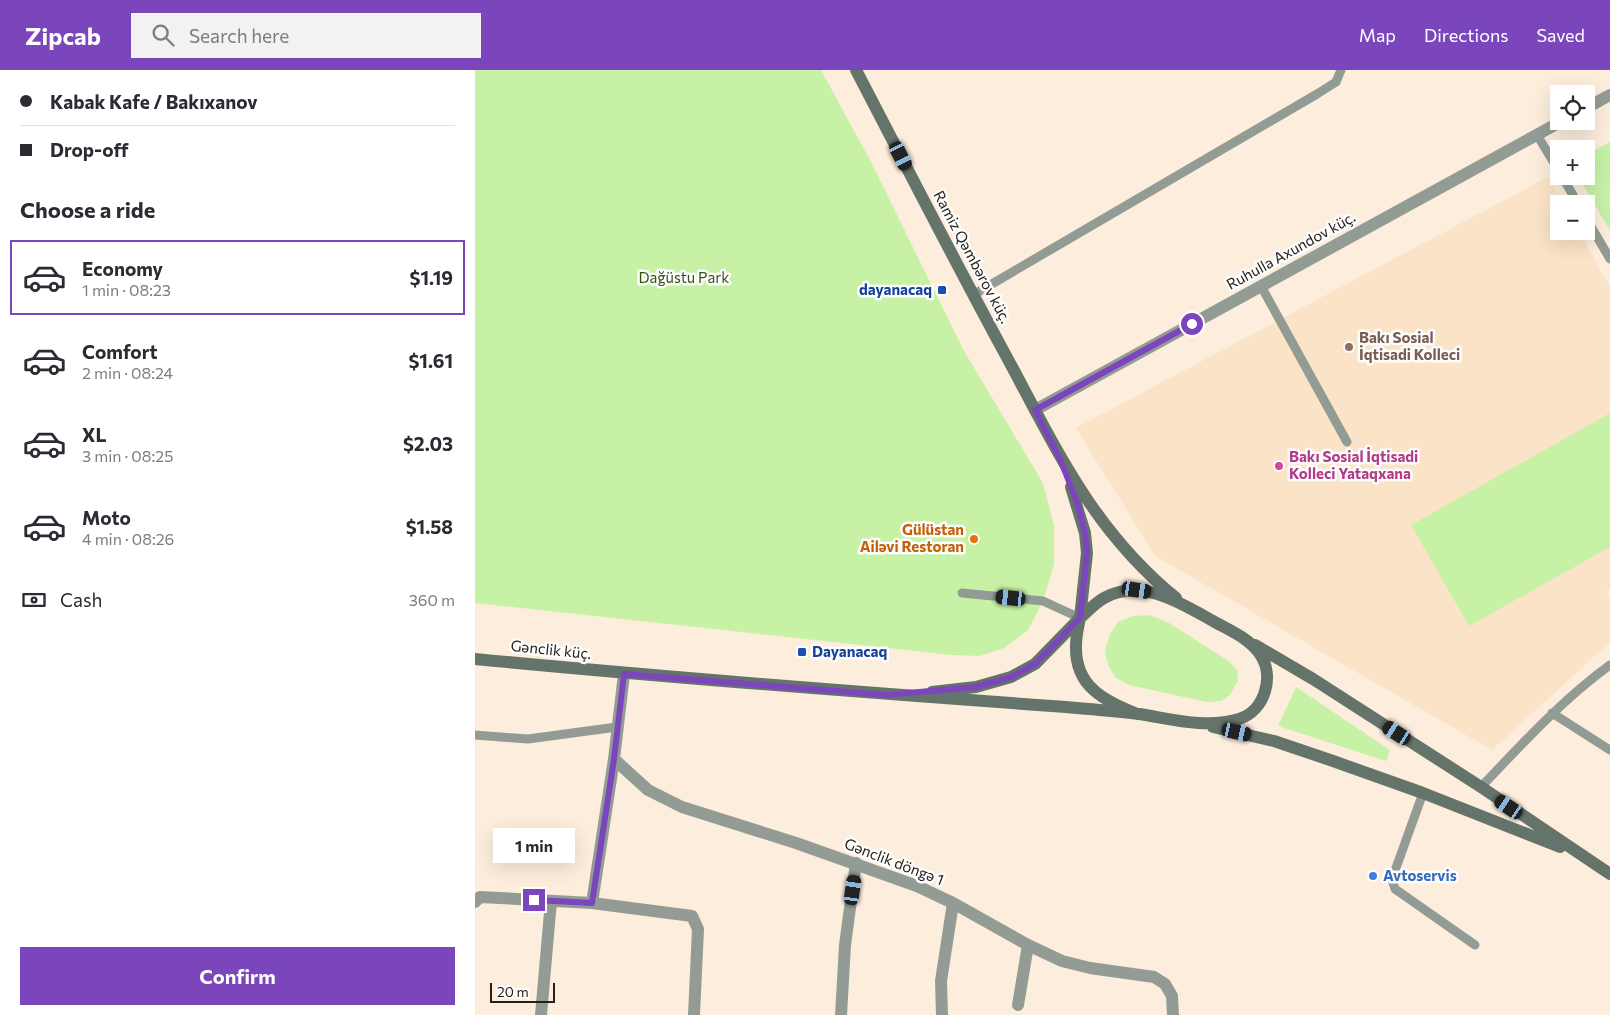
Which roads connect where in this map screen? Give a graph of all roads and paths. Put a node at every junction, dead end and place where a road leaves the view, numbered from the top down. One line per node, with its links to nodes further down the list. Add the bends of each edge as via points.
1 (856, 70): 11 (main road, Ramiz Qəmbərov küç.)
2 (1341, 70): 11 (lane, via 1336,82 1317,94)
3 (1610, 95): 4 (street)
4 (1595, 103)
5 (1550, 128): 6 (street, Ruhulla Axundov küç.)
6 (1537, 135): 7 (lane); 10 (street, Ruhulla Axundov küç.)
7 (1550, 156)
8 (1595, 233): 9 (lane)
9 (1610, 258)
10 (1261, 286): 12 (street, Ruhulla Axundov küç.); 13 (lane)
11 (973, 295): 12 (main road, Ramiz Qəmbərov küç.)
12 (1035, 410): 14 (main road, Ramiz Qəmbərov küç.)
13 (1347, 442)
14 (1060, 459): 16 (main road, via 1126,551); 17 (main road, via 1085,533 1087,553)
15 (962, 593): 17 (lane, via 1043,602)
16 (1181, 602): 17 (main road, via 1153,593 1127,591 1104,598); 18 (main road)
17 (1080, 618): 22 (main road, via 1035,664 1011,677 976,687); 24 (main road, via 1075,644 1083,676 1092,689 1108,701)
18 (1242, 637): 25 (main road, via 1259,652 1266,666 1267,684 1262,700 1255,710 1241,719); 30 (main road)
19 (475, 659): 21 (main road, Gənclik küç.)
20 (1610, 665): 23 (lane)
21 (624, 674): 22 (main road, Gənclik küç.); 26 (street)
22 (885, 695): 24 (main road)
23 (1552, 713): 28 (lane); 30 (lane)
24 (1137, 714): 25 (main road)
25 (1200, 724): 31 (main road, via 1274,741)
26 (617, 727): 27 (lane, via 528,739); 29 (street)
27 (475, 735)
28 (1610, 750)
29 (614, 759): 33 (street, Gənclik döngə 1, via 648,790 682,807); 37 (street)
30 (1481, 787): 32 (main road)
31 (1423, 794): 32 (main road); 40 (lane, via 1392,879 1395,888)
32 (1581, 855): 34 (main road)
33 (856, 863): 38 (street, Gənclik döngə 1); 44 (street, via 845,945)
34 (1610, 874)
35 (551, 901): 36 (street, via 480,897); 37 (street); 42 (street)
36 (475, 902)
37 (592, 903): 43 (street, via 692,916 699,929)
38 (953, 903): 39 (street, Gənclik döngə 1); 45 (street, via 941,982)
39 (1028, 945): 41 (street); 46 (street, Gənclik döngə 1, via 1062,961 1154,977 1165,984 1172,996)
40 (1475, 945)
41 (1018, 1005)
42 (541, 1015)
43 (694, 1015)
44 (841, 1015)
45 (942, 1015)
46 (1173, 1015)

